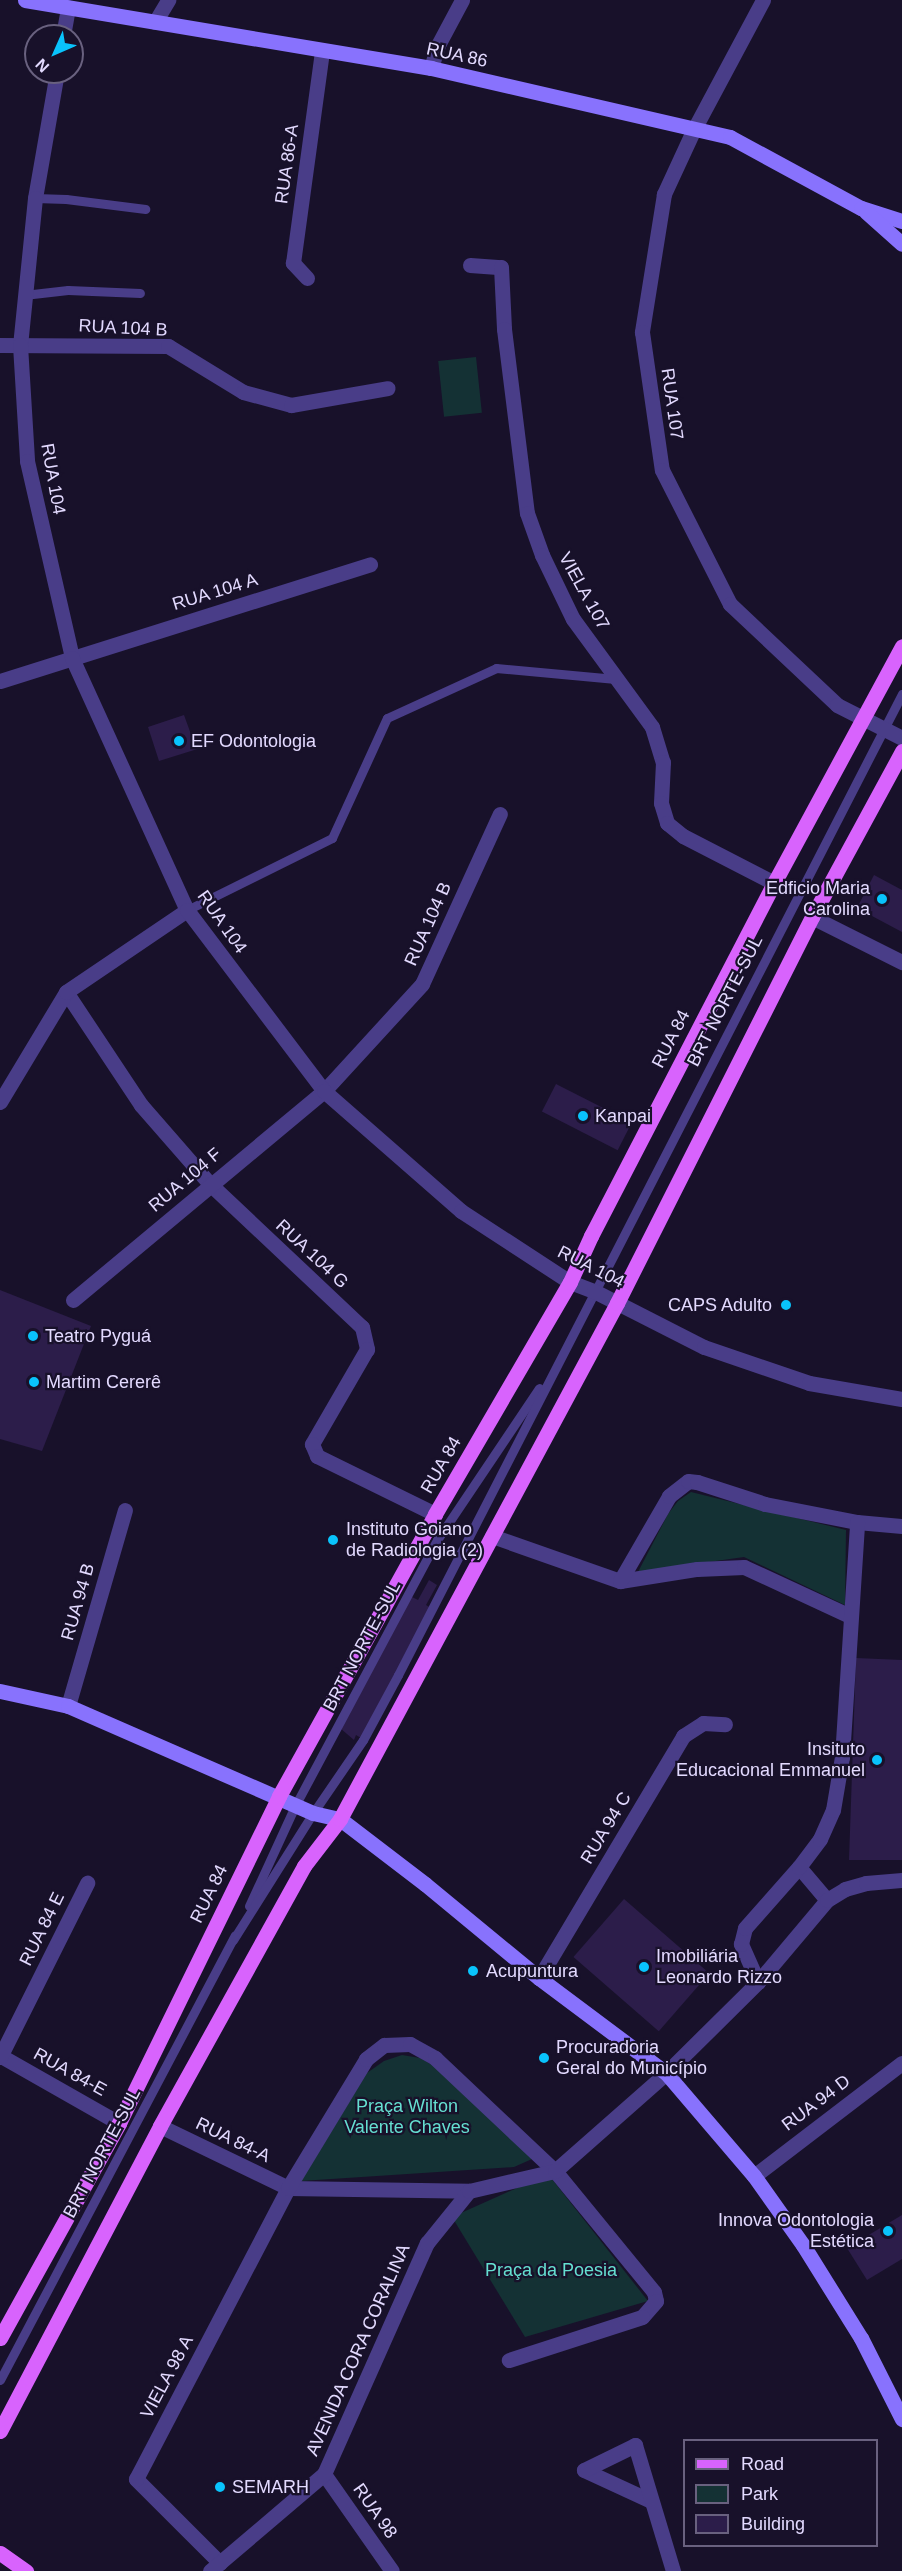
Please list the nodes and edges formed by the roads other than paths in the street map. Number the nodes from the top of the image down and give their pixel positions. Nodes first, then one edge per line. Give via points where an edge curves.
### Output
1 (25, 0) edge
2 (168, 0) edge
3 (462, 0) edge
4 (763, 0) edge
5 (68, 7) junction
6 (155, 22) junction
7 (65, 24) edge
8 (322, 51) junction
9 (431, 68) junction
10 (55, 84) edge
11 (694, 129) junction
12 (35, 198) junction
13 (861, 208) junction
14 (146, 209) dead end
15 (902, 221) edge
16 (902, 244) edge
17 (470, 265) dead end
18 (307, 278) dead end
19 (140, 293) dead end
20 (24, 295) junction
21 (0, 345) edge
22 (20, 345) junction
23 (388, 388) dead end
24 (370, 564) dead end
25 (902, 646) edge
26 (72, 657) junction
27 (615, 679) junction
28 (0, 681) edge
29 (902, 694) edge
30 (862, 718) junction
31 (883, 729) junction
32 (902, 738) edge
33 (902, 751) edge
34 (500, 814) dead end
35 (774, 883) junction
36 (187, 910) junction
37 (812, 917) junction
38 (902, 962) edge
39 (66, 992) junction
40 (324, 1091) junction
41 (0, 1102) edge
42 (210, 1184) junction
43 (570, 1282) junction
44 (594, 1291) junction
45 (73, 1300) dead end
46 (617, 1303) junction
47 (565, 1350) junction
48 (902, 1399) edge
49 (125, 1510) dead end
50 (435, 1514) junction
51 (857, 1522) junction
52 (902, 1526) edge
53 (492, 1536) junction
54 (620, 1581) junction
55 (850, 1616) junction
56 (0, 1691) edge
57 (68, 1706) junction
58 (725, 1724) dead end
59 (279, 1796) junction
60 (296, 1804) junction
61 (313, 1813) junction
62 (340, 1819) junction
63 (799, 1867) junction
64 (902, 1880) edge
65 (87, 1883) dead end
66 (827, 1900) junction
67 (233, 1940) junction
68 (539, 1978) junction
69 (759, 1982) junction
70 (0, 2056) edge
71 (902, 2062) edge
72 (666, 2073) junction
73 (119, 2122) junction
74 (160, 2126) junction
75 (555, 2171) junction
76 (754, 2176) junction
77 (288, 2188) junction
78 (469, 2191) junction
79 (0, 2338) edge
80 (510, 2361) dead end
81 (0, 2380) edge
82 (901, 2415) edge
83 (0, 2432) edge
84 (324, 2474) junction
85 (651, 2500) dead end
86 (0, 2553) edge
87 (215, 2567) edge
88 (26, 2571) edge
89 (392, 2571) edge
90 (673, 2571) edge

1 - 5 main road, RUA 86
2 - 6 street
3 - 9 street via 438,45
4 - 11 street, RUA 107
5 - 6 main road, RUA 86
5 - 7 street
6 - 8 main road, RUA 86
8 - 9 main road, RUA 86
8 - 18 street, RUA 86-A via 292,263
9 - 11 main road, RUA 86
10 - 12 street, RUA 104
11 - 13 main road, RUA 86 via 730,136
11 - 30 street, RUA 107 via 664,194 642,332 662,470 730,604 837,705
12 - 14 lane
12 - 20 street, RUA 104
13 - 15 main road, RUA 86
13 - 16 main road, RUA 86
17 - 27 street, VIELA 107 via 501,267 504,329 527,513 573,619
19 - 20 lane via 68,291
20 - 22 street, RUA 104
21 - 22 street, RUA 104 B
22 - 23 street, RUA 104 B via 168,346 243,392 291,405
22 - 26 street, RUA 104 via 27,461
24 - 26 street, RUA 104 A
25 - 30 main road, RUA 84
26 - 28 street, RUA 104 A
26 - 36 street, RUA 104
27 - 35 street, VIELA 107 via 652,727 663,762 661,803 667,823 683,836
27 - 36 lane via 496,668 387,718 332,838
29 - 31 lane, BRT NORTE-SUL
30 - 31 street, RUA 107
30 - 35 main road, RUA 84
31 - 32 street, RUA 107
31 - 44 lane, BRT NORTE-SUL
33 - 37 main road
34 - 40 street, RUA 104 B via 422,984
35 - 43 main road, RUA 84
36 - 39 street
36 - 40 street, RUA 104
37 - 38 street
37 - 46 main road
39 - 41 street
39 - 42 street, RUA 104 G via 141,1105
40 - 42 street, RUA 104 F
40 - 43 street, RUA 104 via 461,1211
42 - 45 street, RUA 104 F
42 - 50 street, RUA 104 G via 362,1327 367,1349 312,1444 317,1456
43 - 44 street, RUA 104
43 - 50 main road, RUA 84
44 - 46 street, RUA 104
44 - 47 lane, BRT NORTE-SUL
46 - 48 street, RUA 104 via 704,1347 809,1383
46 - 53 main road
47 - 60 lane, BRT NORTE-SUL via 437,1540
47 - 61 lane, BRT NORTE-SUL via 363,1740
49 - 57 street, RUA 94 B
50 - 59 main road, RUA 84
51 - 52 street
51 - 54 street via 765,1504 688,1482 669,1496
51 - 55 street
53 - 54 street
53 - 62 main road
54 - 55 street via 697,1569 744,1567
55 - 63 street via 842,1757 833,1810 820,1839
56 - 57 main road
57 - 59 main road
58 - 68 street, RUA 94 C via 703,1723 683,1736
59 - 60 main road
59 - 73 main road, RUA 84
60 - 61 main road
60 - 67 lane, BRT NORTE-SUL
61 - 62 main road
61 - 67 lane, BRT NORTE-SUL
62 - 68 main road
62 - 74 main road via 304,1866
63 - 66 street
63 - 69 street via 745,1928 741,1944
64 - 66 street via 866,1882
65 - 70 street, RUA 84 E
66 - 69 street
67 - 81 lane, BRT NORTE-SUL
68 - 72 main road
69 - 72 street
70 - 73 street, RUA 84-E
71 - 76 street, RUA 94 D
72 - 75 street
72 - 76 main road
73 - 79 main road, RUA 84
74 - 77 street, RUA 84-A
74 - 83 main road
75 - 77 street via 435,2058 410,2044 384,2045 366,2059
75 - 78 street
75 - 80 street via 654,2292 656,2301 642,2317
76 - 82 main road via 861,2338
77 - 78 street
77 - 87 street, VIELA 98 A via 136,2479
78 - 84 street, AVENIDA CORA CORALINA via 427,2244
84 - 87 street, AVENIDA CORA CORALINA
84 - 89 street, RUA 98
85 - 90 street
86 - 88 main road

